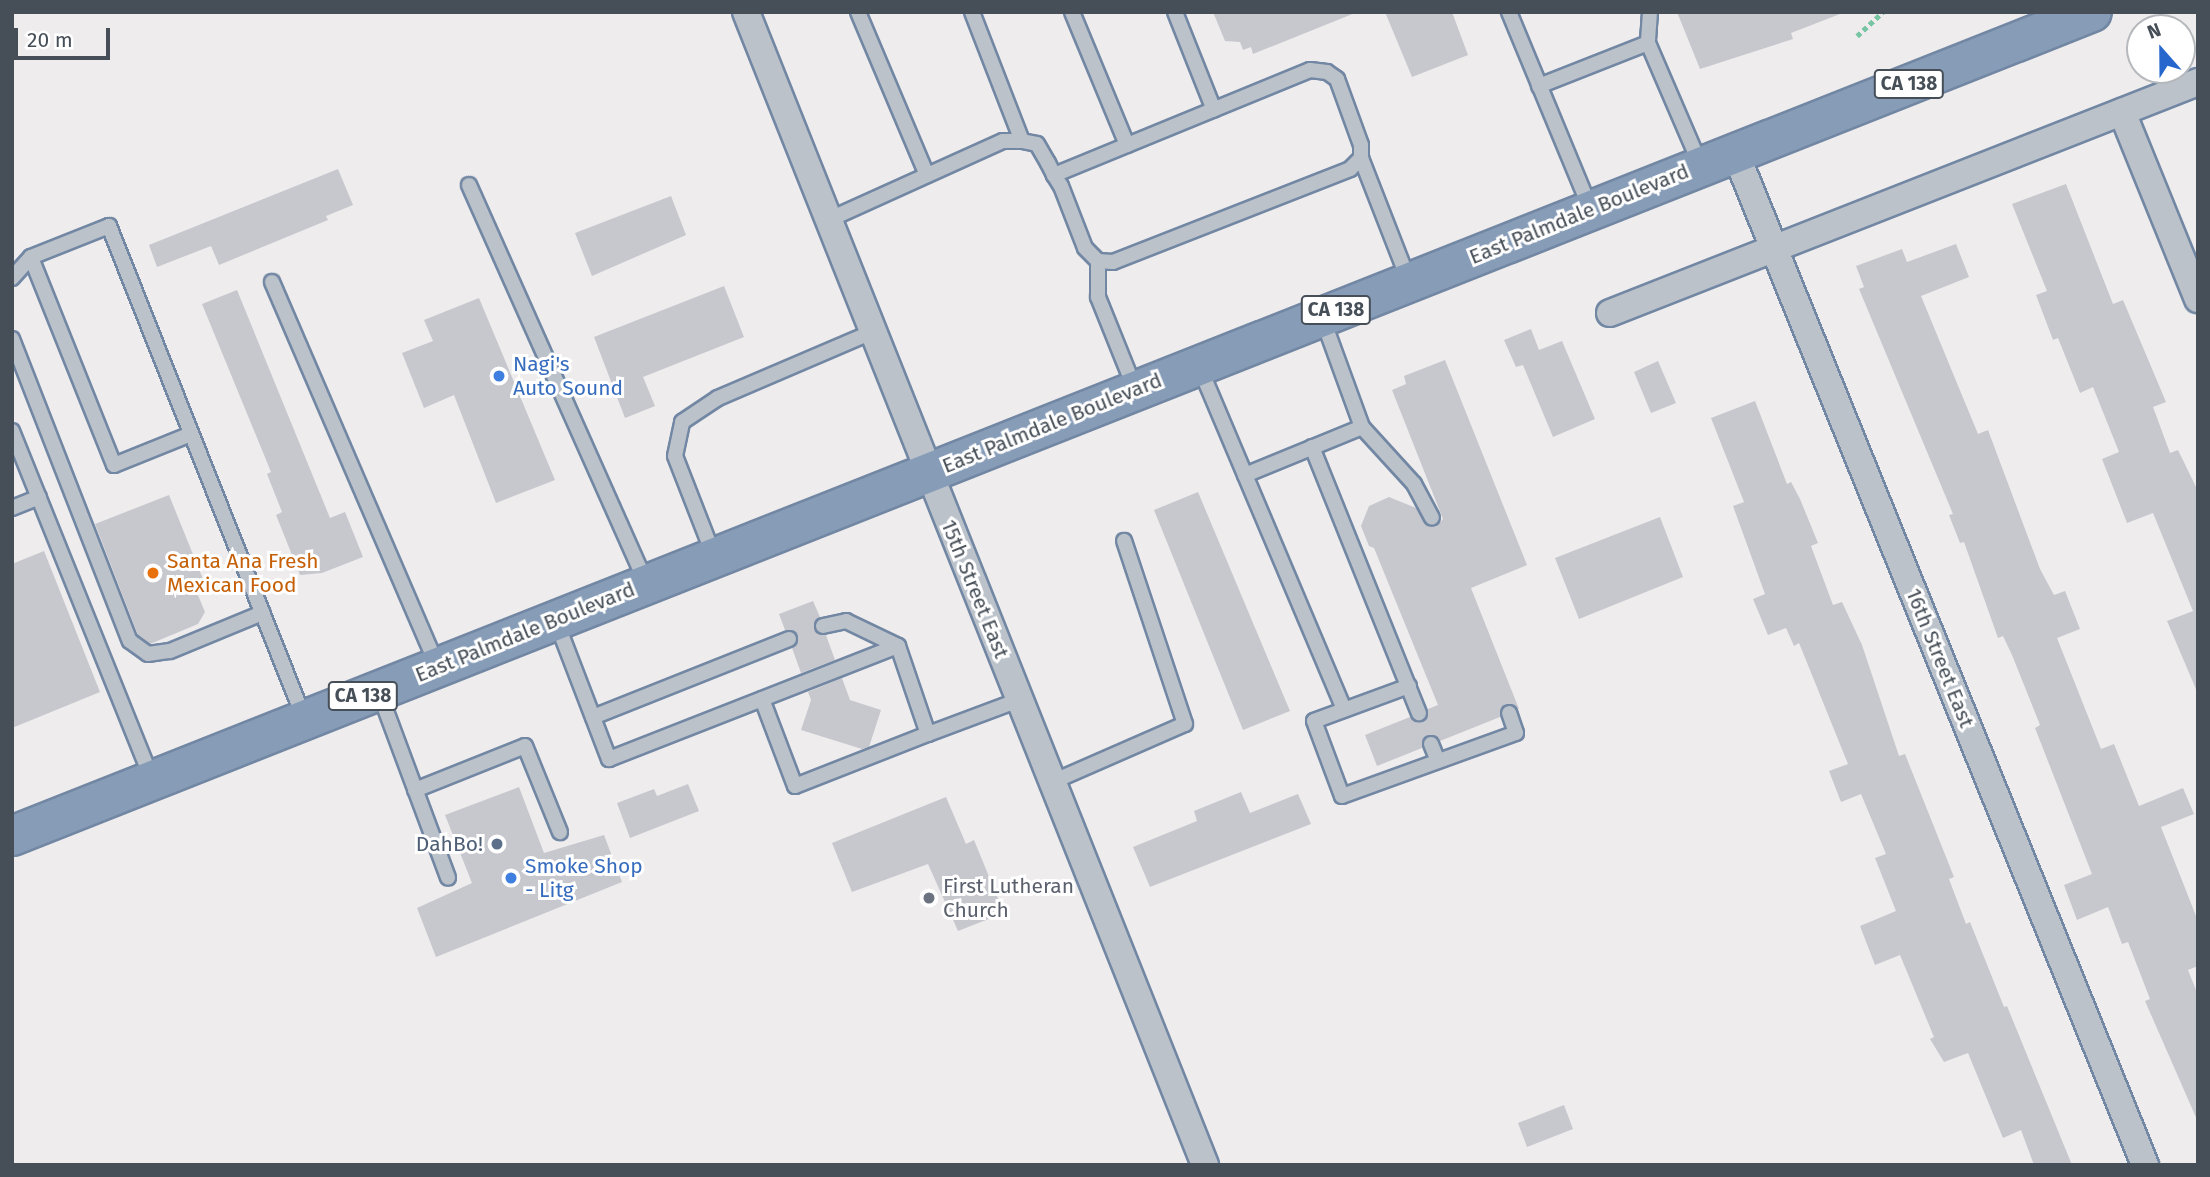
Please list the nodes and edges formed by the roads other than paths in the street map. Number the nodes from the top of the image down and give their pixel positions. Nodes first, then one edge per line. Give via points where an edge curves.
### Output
1 (746, 12) edge
2 (858, 12) edge
3 (972, 12) edge
4 (1072, 12) edge
5 (1175, 12) edge
6 (1508, 12) edge
7 (1650, 12) edge
8 (2092, 12) edge
9 (1648, 43) junction
10 (2198, 82) edge
11 (1539, 86) junction
12 (1214, 110) junction
13 (2122, 112) junction
14 (1022, 141) junction
15 (1127, 145) junction
16 (1361, 158) junction
17 (1718, 159) junction
18 (927, 175) junction
19 (1054, 175) junction
20 (469, 185) dead end
21 (1590, 209) junction
22 (828, 219) junction
23 (1774, 248) junction
24 (31, 257) junction
25 (1098, 261) junction
26 (12, 278) edge
27 (1409, 281) junction
28 (272, 282) dead end
29 (2198, 299) edge
30 (1611, 313) dead end
31 (1322, 315) junction
32 (872, 332) junction
33 (12, 339) edge
34 (1199, 365) junction
35 (1136, 390) junction
36 (1362, 427) junction
37 (12, 430) edge
38 (191, 434) junction
39 (1312, 447) junction
40 (928, 472) junction
41 (1245, 475) junction
42 (39, 497) junction
43 (12, 508) edge
44 (1432, 518) dead end
45 (1125, 541) dead end
46 (715, 557) junction
47 (646, 584) junction
48 (262, 613) junction
49 (555, 620) junction
50 (823, 626) dead end
51 (789, 639) dead end
52 (898, 646) junction
53 (438, 667) junction
54 (1409, 686) junction
55 (378, 690) junction
56 (762, 699) junction
57 (1019, 700) junction
58 (1344, 710) junction
59 (1419, 713) dead end
60 (1509, 713) dead end
61 (593, 717) junction
62 (304, 720) junction
63 (929, 734) junction
64 (1431, 744) dead end
65 (1438, 761) junction
66 (152, 780) junction
67 (1052, 782) junction
68 (415, 790) junction
69 (560, 832) dead end
70 (12, 835) edge
71 (448, 878) dead end
72 (1205, 1165) edge
73 (2145, 1165) edge

1 - 22 street, 15th Street East
2 - 18 lane
3 - 14 lane
4 - 15 lane
5 - 12 lane
6 - 11 lane
7 - 9 lane
8 - 17 highway, East Palmdale Boulevard / CA 138
9 - 11 lane
9 - 17 lane
10 - 13 street
11 - 21 lane
12 - 15 lane
12 - 16 lane via 1310,70 1327,72 1336,79
13 - 23 street
13 - 29 street
14 - 18 lane via 1003,141
14 - 19 lane via 1037,144
15 - 19 lane
16 - 25 lane via 1350,169 1113,261
16 - 27 lane
17 - 21 highway, East Palmdale Boulevard / CA 138
17 - 23 street, 16th Street East
18 - 22 lane
19 - 25 lane via 1085,248
20 - 47 lane
21 - 27 highway, East Palmdale Boulevard / CA 138
22 - 32 street, 15th Street East
23 - 30 street
23 - 73 street, 16th Street East
24 - 26 lane
24 - 38 lane via 109,226
24 - 38 lane via 114,466
25 - 35 lane via 1098,297
27 - 31 highway, East Palmdale Boulevard / CA 138
28 - 53 lane
31 - 34 highway, East Palmdale Boulevard / CA 138
31 - 36 lane
32 - 40 street, 15th Street East
32 - 46 lane via 718,398 682,422 675,456
33 - 48 lane via 130,642 148,654 170,651
34 - 35 highway, East Palmdale Boulevard / CA 138
34 - 41 lane
35 - 40 highway, East Palmdale Boulevard / CA 138
36 - 39 lane
36 - 44 lane via 1414,484
37 - 42 lane
38 - 48 lane
39 - 41 lane
39 - 54 lane
40 - 46 highway, East Palmdale Boulevard / CA 138
40 - 57 street, 15th Street East
41 - 58 lane
42 - 43 lane
42 - 66 lane
45 - 67 lane via 1185,724
46 - 47 highway, East Palmdale Boulevard / CA 138
47 - 49 highway, East Palmdale Boulevard / CA 138
48 - 62 lane
49 - 53 highway, East Palmdale Boulevard / CA 138
49 - 61 lane
50 - 52 lane via 846,621
51 - 61 lane
52 - 56 lane
52 - 63 lane
53 - 55 highway, East Palmdale Boulevard / CA 138
54 - 58 lane
54 - 59 lane
55 - 62 highway, East Palmdale Boulevard / CA 138
55 - 68 lane
56 - 61 lane via 609,759
56 - 63 lane via 795,786
57 - 63 lane
57 - 67 street, 15th Street East
58 - 65 lane via 1314,721 1342,796
60 - 65 lane via 1516,733
62 - 66 highway, East Palmdale Boulevard / CA 138
64 - 65 lane
66 - 70 highway, East Palmdale Boulevard / CA 138
67 - 72 street, 15th Street East
68 - 69 lane via 525,746
68 - 71 lane

